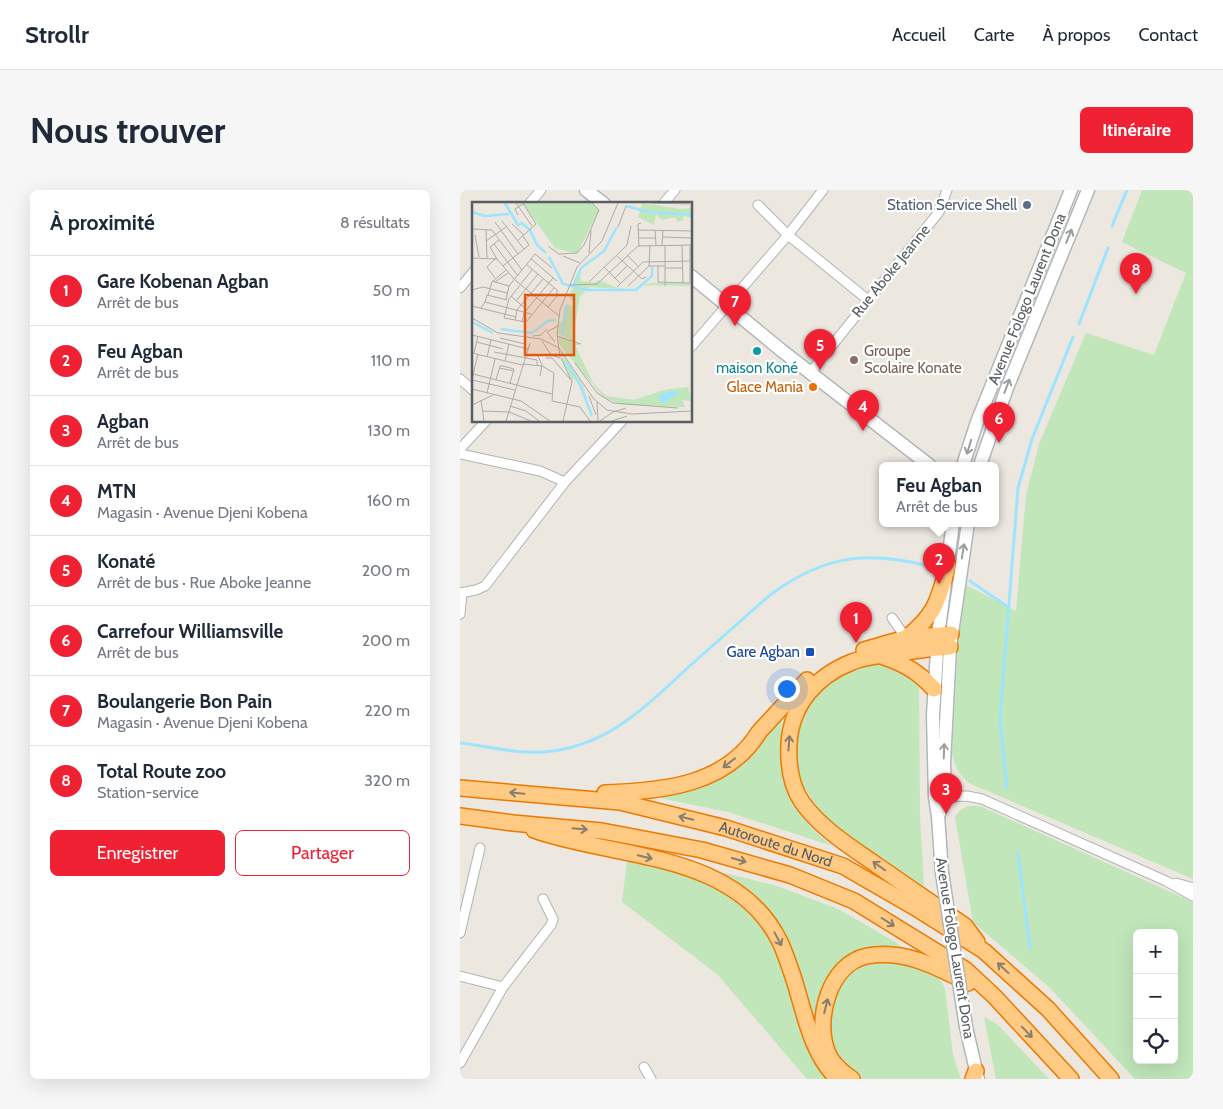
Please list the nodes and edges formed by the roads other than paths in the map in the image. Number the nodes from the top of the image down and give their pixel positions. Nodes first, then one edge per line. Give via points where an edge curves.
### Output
1 (541, 190) edge
2 (586, 190) edge
3 (675, 190) edge
4 (823, 190) edge
5 (947, 190) edge
6 (1071, 190) edge
7 (1088, 190) edge
8 (531, 202) edge
9 (601, 202) edge
10 (665, 202) edge
11 (758, 205) dead end
12 (788, 235) junction
13 (472, 273) edge
14 (692, 277) edge
15 (460, 288) edge
16 (868, 300) junction
17 (728, 306) junction
18 (692, 347) edge
19 (810, 373) junction
20 (460, 378) edge
21 (472, 389) edge
22 (485, 422) edge
23 (621, 422) edge
24 (460, 449) edge
25 (460, 454) edge
26 (925, 462) edge
27 (964, 462) edge
28 (981, 462) edge
29 (564, 482) junction
30 (953, 527) edge
31 (967, 527) edge
32 (948, 565) junction
33 (461, 593) edge
34 (460, 614) edge
35 (892, 618) dead end
36 (906, 638) junction
37 (944, 641) junction
38 (880, 656) junction
39 (934, 688) junction
40 (460, 788) edge
41 (565, 797) junction
42 (940, 797) junction
43 (460, 816) edge
44 (514, 823) junction
45 (480, 848) dead end
46 (1166, 881) junction
47 (1193, 888) edge
48 (1193, 896) edge
49 (543, 899) dead end
50 (462, 917) edge
51 (460, 933) edge
52 (984, 951) junction
53 (460, 976) edge
54 (503, 987) junction
55 (994, 996) junction
56 (460, 1063) edge
57 (644, 1067) dead end
58 (976, 1076) edge
59 (651, 1079) edge
60 (838, 1079) edge
61 (852, 1079) edge
62 (1071, 1079) edge
63 (1111, 1079) edge

1 - 8 street
2 - 9 main road
3 - 10 street
4 - 12 street
5 - 16 street, Rue Aboke Jeanne via 939,212
6 -> 27 main road, Avenue Fologo Laurent Dona via 977,422
28 -> 7 main road, Avenue Fologo Laurent Dona via 1007,388
11 - 12 street
12 - 16 street
12 - 17 street
13 - 15 street
14 - 17 main road
16 - 19 street, Rue Aboke Jeanne
17 - 18 street
17 - 19 main road
19 - 26 main road
20 - 21 street
22 - 24 street
23 - 29 street
25 - 29 street via 540,471
29 - 33 street via 485,586
30 - 32 main road, Avenue Fologo Laurent Dona
37 -> 31 main road, Avenue Fologo Laurent Dona
32 - 36 highway via 933,611
32 - 37 main road, Avenue Fologo Laurent Dona
33 - 34 street
35 - 36 street
36 - 37 highway
36 -> 41 highway via 838,658 817,670 738,757 702,779 657,790
37 - 38 highway
37 - 39 main road, Avenue Fologo Laurent Dona
42 -> 37 main road, Avenue Fologo Laurent Dona via 945,725
38 - 39 highway via 919,673
52 -> 38 highway via 965,926 824,826 802,802 793,784 790,734 803,699 830,672 853,662
39 - 42 main road, Avenue Fologo Laurent Dona via 933,734
41 -> 40 highway, Autoroute du Nord
52 -> 41 highway, Autoroute du Nord via 914,906 842,866 726,828 620,802
42 - 46 street via 982,799
42 - 58 main road, Avenue Fologo Laurent Dona, bridge via 942,873
43 - 44 highway, Autoroute du Nord
44 -> 55 highway, Autoroute du Nord via 602,831 663,842 790,875 854,901 966,970
44 -> 60 highway via 554,838 666,862 704,874 732,888 758,910 780,940 816,1047
45 - 50 street
46 - 47 street
46 - 48 street
49 - 54 street via 553,919 551,925
50 - 51 street
63 -> 52 highway, Autoroute du Nord via 1048,1009
53 - 54 street
54 - 56 street
61 -> 55 highway via 839,1070 827,1053 822,1031 823,1014 833,983 852,962 866,956 909,957
55 -> 62 highway, Autoroute du Nord
57 - 59 street

